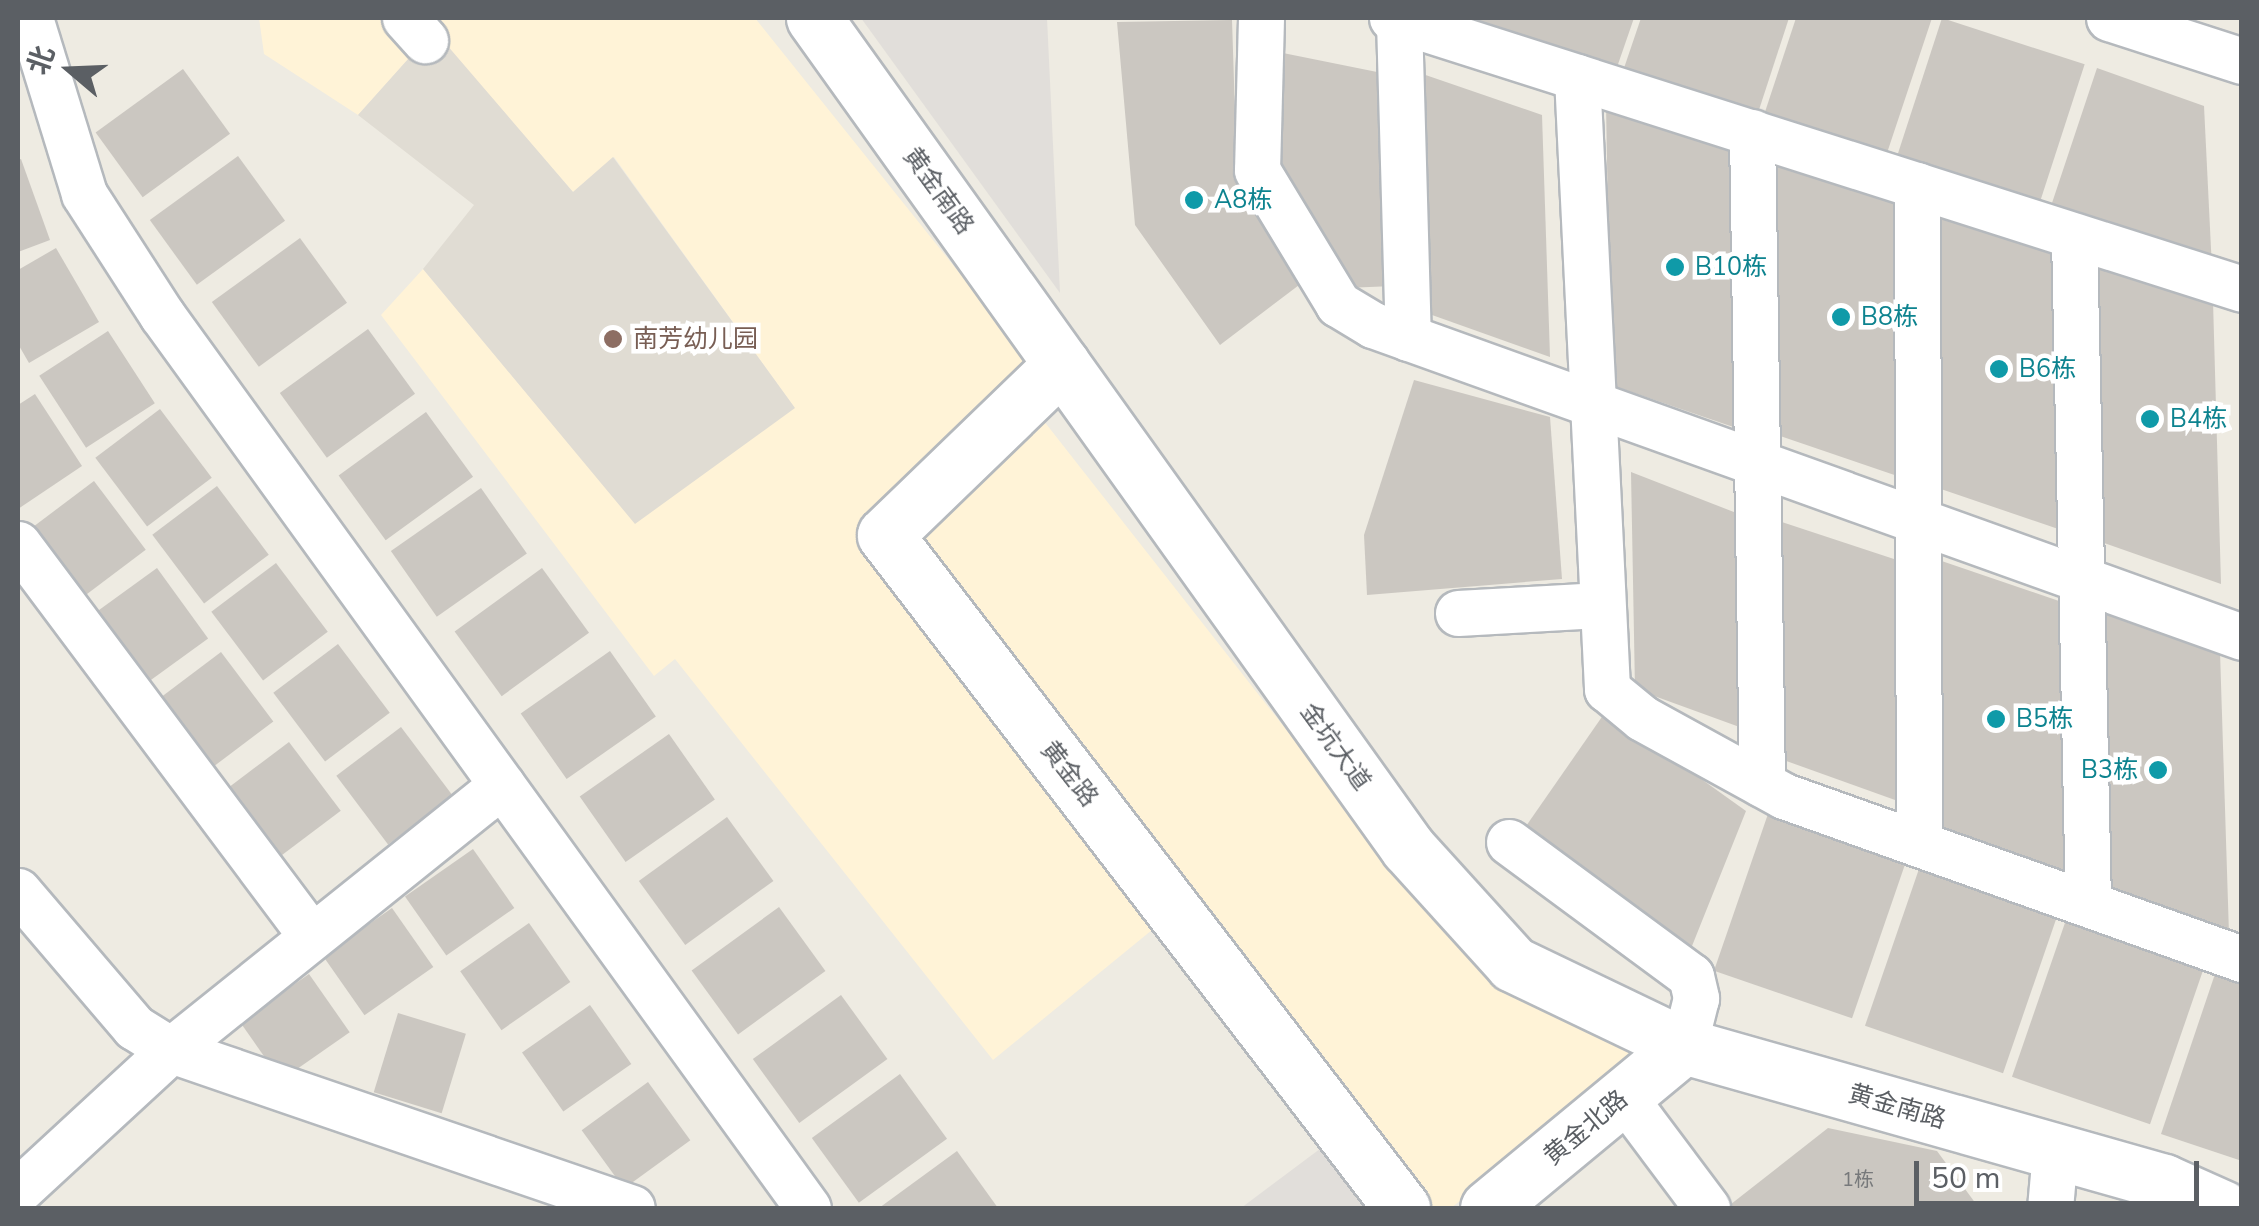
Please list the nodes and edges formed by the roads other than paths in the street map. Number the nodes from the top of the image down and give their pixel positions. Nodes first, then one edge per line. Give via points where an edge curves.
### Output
1 (30, 18) edge
2 (814, 18) edge
3 (1261, 18) edge
4 (2109, 18) edge
5 (1395, 19) edge
6 (2242, 60) edge
7 (1577, 77) junction
8 (1752, 132) junction
9 (1917, 185) junction
10 (2074, 236) junction
11 (2242, 289) edge
12 (1408, 338) junction
13 (1062, 364) junction
14 (1592, 404) junction
15 (1758, 463) junction
16 (1918, 521) junction
17 (18, 544) edge
18 (2081, 580) junction
19 (1602, 605) junction
20 (1458, 613) dead end
21 (2242, 637) edge
22 (1762, 784) junction
23 (502, 785) junction
24 (1509, 842) dead end
25 (1919, 844) junction
26 (18, 890) edge
27 (2088, 904) junction
28 (311, 936) junction
29 (2242, 959) edge
30 (1684, 1046) junction
31 (171, 1050) junction
32 (1624, 1096) junction
33 (2055, 1152) junction
34 (18, 1191) edge
35 (632, 1208) edge
36 (808, 1208) edge
37 (1402, 1208) edge
38 (1488, 1208) edge
39 (1707, 1208) edge
40 (2050, 1208) edge
41 (2222, 1208) edge

1 - 23 street via 84,194
2 - 13 street, 黄金南路
3 - 12 street via 1256,170 1338,304
4 - 6 street
5 - 7 street
5 - 12 street
7 - 8 street
7 - 14 street
8 - 9 street
8 - 15 street
9 - 10 street
9 - 16 street
10 - 11 street
10 - 18 street
12 - 14 street
13 - 30 street, 金坑大道 via 1408,848 1514,964
13 - 37 street, 黄金路 via 885,535
14 - 15 street
14 - 19 street
15 - 16 street
15 - 22 street
16 - 18 street
16 - 25 street
17 - 28 street
18 - 21 street
18 - 27 street
19 - 20 street
19 - 22 street via 1607,689
22 - 25 street
23 - 28 street
23 - 36 street
24 - 30 street via 1690,976 1696,998
25 - 27 street
26 - 31 street via 134,1027
27 - 29 street
28 - 31 street
30 - 32 street, 黄金北路
30 - 33 street, 黄金南路
31 - 34 street
31 - 35 street
32 - 38 street, 黄金北路
32 - 39 street
33 - 40 street
33 - 41 street, 黄金南路

